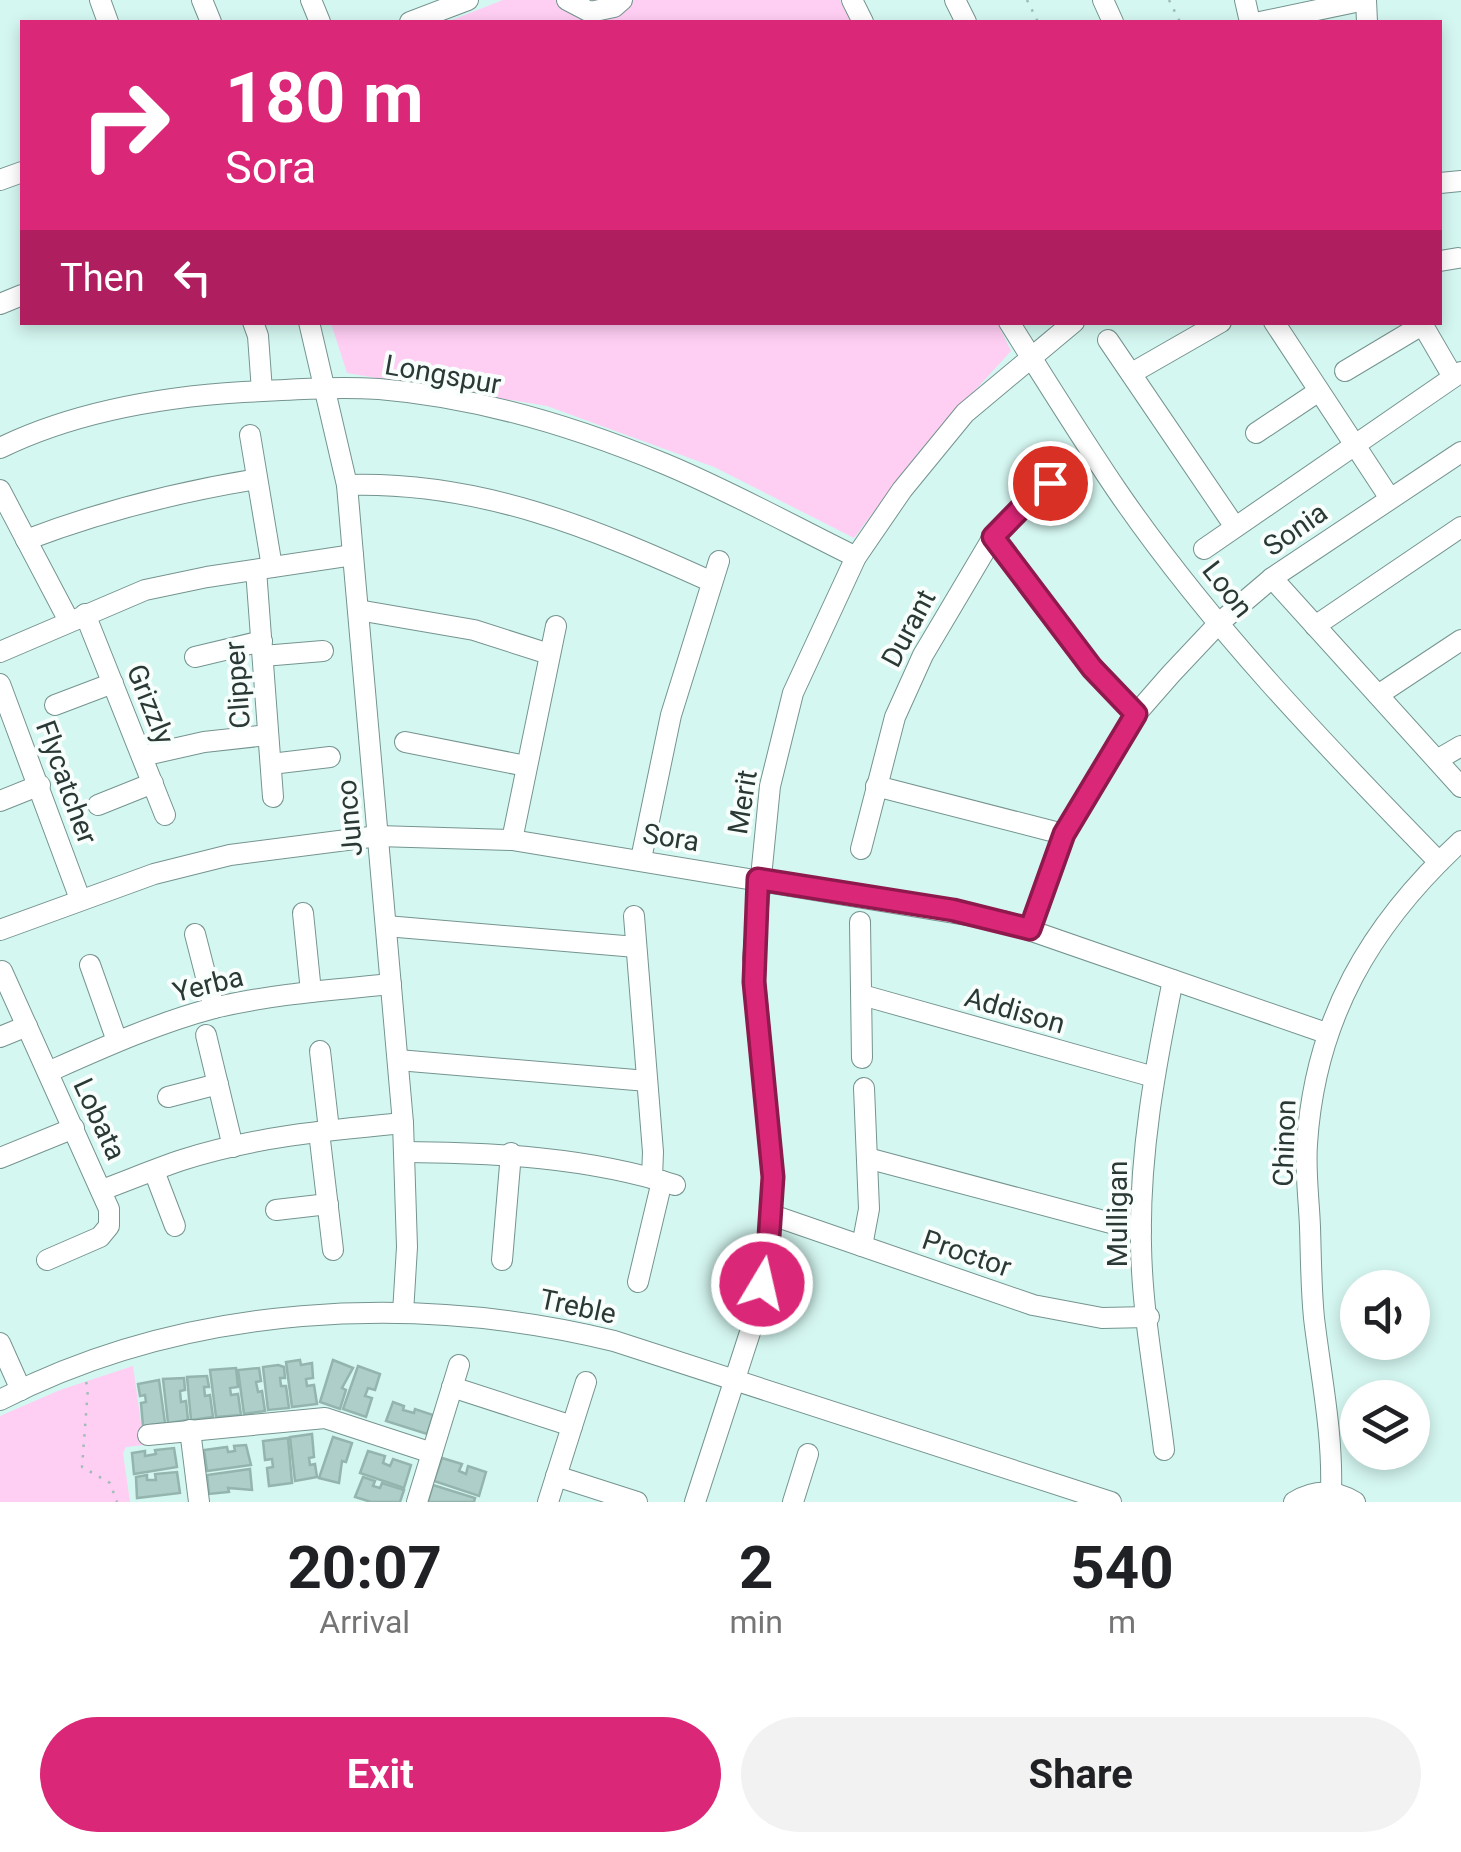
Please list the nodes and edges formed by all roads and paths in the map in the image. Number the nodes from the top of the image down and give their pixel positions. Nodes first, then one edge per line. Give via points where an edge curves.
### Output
1 (468, 0) edge
2 (566, 0) edge
3 (622, 0) edge
4 (1366, 0) edge
5 (438, 6) edge
6 (414, 20) edge
7 (1270, 20) edge
8 (254, 325) edge
9 (309, 325) edge
10 (1011, 325) edge
11 (1070, 325) edge
12 (1216, 325) edge
13 (1276, 325) edge
14 (1420, 325) edge
15 (1423, 325) edge
16 (1108, 340) dead end
17 (1030, 356) junction
18 (1345, 371) dead end
19 (1132, 373) junction
20 (1457, 375) edge
21 (326, 388) junction
22 (262, 391) junction
23 (1319, 391) junction
24 (1256, 433) dead end
25 (250, 435) dead end
26 (1355, 445) junction
27 (0, 448) edge
28 (1461, 452) edge
29 (1068, 470) dead end
30 (257, 479) junction
31 (346, 485) junction
32 (0, 490) edge
33 (1389, 498) junction
34 (1235, 527) junction
35 (1461, 527) edge
36 (993, 537) junction
37 (26, 540) junction
38 (1204, 549) dead end
39 (354, 555) junction
40 (856, 557) junction
41 (264, 568) junction
42 (1272, 578) junction
43 (358, 610) junction
44 (77, 617) junction
45 (1219, 623) junction
46 (556, 626) dead end
47 (1315, 626) junction
48 (1461, 640) edge
49 (262, 649) junction
50 (323, 651) dead end
51 (0, 652) edge
52 (548, 654) junction
53 (196, 656) dead end
54 (113, 683) junction
55 (0, 684) edge
56 (1378, 696) junction
57 (56, 704) dead end
58 (1136, 714) junction
59 (268, 735) junction
60 (405, 742) dead end
61 (1461, 746) edge
62 (142, 756) junction
63 (330, 757) dead end
64 (1437, 760) junction
65 (270, 764) junction
66 (526, 766) junction
67 (153, 783) junction
68 (40, 785) junction
69 (876, 786) junction
70 (1461, 787) edge
71 (273, 797) dead end
72 (0, 801) edge
73 (98, 805) dead end
74 (165, 815) dead end
75 (1064, 834) junction
76 (378, 836) junction
77 (512, 840) junction
78 (1461, 841) edge
79 (861, 849) dead end
80 (641, 860) junction
81 (1439, 862) junction
82 (758, 879) junction
83 (80, 899) junction
84 (302, 913) dead end
85 (634, 916) dead end
86 (860, 922) dead end
87 (386, 926) junction
88 (1030, 929) junction
89 (0, 930) edge
90 (195, 934) dead end
91 (636, 948) junction
92 (90, 965) dead end
93 (2, 971) edge
94 (1173, 980) junction
95 (391, 984) junction
96 (311, 992) junction
97 (862, 995) junction
98 (214, 1008) junction
99 (27, 1026) junction
100 (1326, 1033) junction
101 (206, 1035) dead end
102 (0, 1038) edge
103 (117, 1041) junction
104 (320, 1051) dead end
105 (862, 1058) dead end
106 (398, 1060) junction
107 (48, 1072) junction
108 (1154, 1077) junction
109 (647, 1081) junction
110 (218, 1084) junction
111 (864, 1088) dead end
112 (168, 1097) dead end
113 (403, 1123) junction
114 (74, 1128) junction
115 (324, 1131) junction
116 (232, 1147) junction
117 (405, 1152) junction
118 (511, 1153) junction
119 (0, 1158) edge
120 (867, 1158) junction
121 (154, 1171) junction
122 (663, 1181) junction
123 (102, 1190) junction
124 (328, 1204) junction
125 (276, 1210) dead end
126 (772, 1215) junction
127 (175, 1226) dead end
128 (1141, 1231) junction
129 (862, 1246) junction
130 (333, 1250) dead end
131 (46, 1260) dead end
132 (502, 1260) dead end
133 (638, 1282) dead end
134 (402, 1312) junction
135 (1148, 1317) junction
136 (0, 1343) edge
137 (459, 1365) dead end
138 (80, 1366) junction
139 (736, 1381) junction
140 (586, 1382) dead end
141 (452, 1387) junction
142 (21, 1390) junction
143 (0, 1400) edge
144 (572, 1426) junction
145 (190, 1430) junction
146 (148, 1435) dead end
147 (1164, 1450) dead end
148 (432, 1453) junction
149 (808, 1454) dead end
150 (556, 1476) junction
151 (1332, 1492) junction
152 (117, 1502) edge
153 (199, 1502) edge
154 (417, 1502) edge
155 (548, 1502) edge
156 (637, 1502) edge
157 (695, 1502) edge
158 (794, 1502) edge
159 (1111, 1502) edge
160 (1294, 1502) edge
161 (1355, 1502) edge

1 - 5 street
2 - 3 street via 590,12
4 - 7 street
5 - 6 street
8 - 22 street
9 - 21 street, Junco
10 - 17 street, Loon
11 - 17 street, Merit
12 - 19 street
13 - 23 street
14 - 18 street
15 - 20 street
16 - 19 street
17 - 40 street, Merit via 965,413
17 - 45 street, Loon via 1117,491
19 - 34 street
20 - 26 street
21 - 22 street, Longspur
21 - 31 street, Junco
21 - 40 street, Longspur via 465,402 565,428 666,464
22 - 27 street, Longspur via 107,411
23 - 24 street
23 - 26 street
25 - 30 street, Clipper
26 - 33 street
26 - 34 street
28 - 33 street, Sonia
29 - 36 street, Durant
30 - 37 street via 178,492
30 - 41 street, Clipper
31 - 39 street, Junco
31 - 80 street via 471,494 552,514 716,571 671,715
32 - 37 street, Grizzly
33 - 42 street, Sonia
34 - 38 street
35 - 47 street
36 - 58 street via 1092,668
36 - 69 street, Durant via 923,655 895,717
37 - 44 street, Grizzly
39 - 41 street
39 - 43 street, Junco
40 - 82 street, Merit via 793,693 770,786
41 - 44 street via 145,590
41 - 49 street, Clipper
42 - 45 street, Sonia
42 - 47 street
43 - 52 street via 474,630
43 - 76 street, Junco
44 - 51 street
44 - 54 street, Grizzly
45 - 58 street, Sonia
45 - 81 street, Loon via 1284,702
46 - 52 street
47 - 56 street
48 - 56 street
49 - 50 street
49 - 53 street
49 - 59 street, Clipper
52 - 66 street
54 - 57 street
54 - 62 street, Grizzly
55 - 68 street, Flycatcher
56 - 64 street
58 - 75 street, Sonia
59 - 62 street
59 - 65 street, Clipper
60 - 66 street
61 - 64 street
62 - 67 street, Grizzly
63 - 65 street
64 - 70 street
65 - 71 street, Clipper
66 - 77 street
67 - 73 street
67 - 74 street, Grizzly
68 - 72 street
68 - 83 street, Flycatcher
69 - 75 street
69 - 79 street, Durant
75 - 88 street, Sonia
76 - 77 street, Sora
76 - 83 street, Sora via 230,855
76 - 87 street, Junco
77 - 80 street, Sora
78 - 81 street, Chinon
80 - 82 street, Sora
81 - 100 street, Chinon via 1368,946
82 - 88 street, Sora
82 - 126 street, Merit via 753,958
83 - 89 street, Sora
84 - 96 street
85 - 91 street
86 - 97 street
87 - 91 street
87 - 95 street, Junco
88 - 94 street, Sora
90 - 98 street
91 - 109 street
92 - 103 street
93 - 99 street, Lobata
94 - 100 street, Sora
94 - 108 street, Mulligan
95 - 96 street, Yerba
95 - 106 street, Junco
96 - 98 street, Yerba
97 - 105 street
97 - 108 street, Addison
98 - 103 street, Yerba
99 - 102 street
99 - 107 street, Lobata
100 - 151 street, Chinon via 1306,1148
101 - 110 street
103 - 107 street, Yerba
104 - 115 street
106 - 109 street
106 - 113 street, Junco
107 - 114 street, Lobata
108 - 128 street, Mulligan
109 - 122 street
110 - 112 street
110 - 116 street
111 - 120 street
113 - 115 street
113 - 117 street, Junco
114 - 119 street
114 - 123 street, Lobata
115 - 116 street
115 - 124 street
116 - 121 street
117 - 118 street
117 - 134 street, Junco
118 - 122 street
118 - 132 street
120 - 128 street
120 - 129 street
121 - 123 street
121 - 127 street
122 - 133 street
123 - 131 street, Lobata via 110,1209 100,1238
124 - 125 street
124 - 130 street
126 - 129 street, Proctor
126 - 139 street, Merit via 755,1317
128 - 135 street, Mulligan
129 - 135 street, Proctor via 1070,1314
134 - 138 street, Treble via 317,1315 192,1333
134 - 139 street, Treble via 551,1326
135 - 147 street, Mulligan
136 - 142 street
137 - 141 street
138 - 142 street, Treble
138 - 152 path via 88,1388 82,1467 110,1483
139 - 157 street, Merit
139 - 159 street, Treble
140 - 144 street
141 - 144 street
141 - 148 street
142 - 143 street, Treble
144 - 150 street
145 - 146 street
145 - 148 street via 325,1418
145 - 153 street
148 - 154 street
149 - 158 street
150 - 155 street
150 - 156 street
151 - 160 street
151 - 161 street

